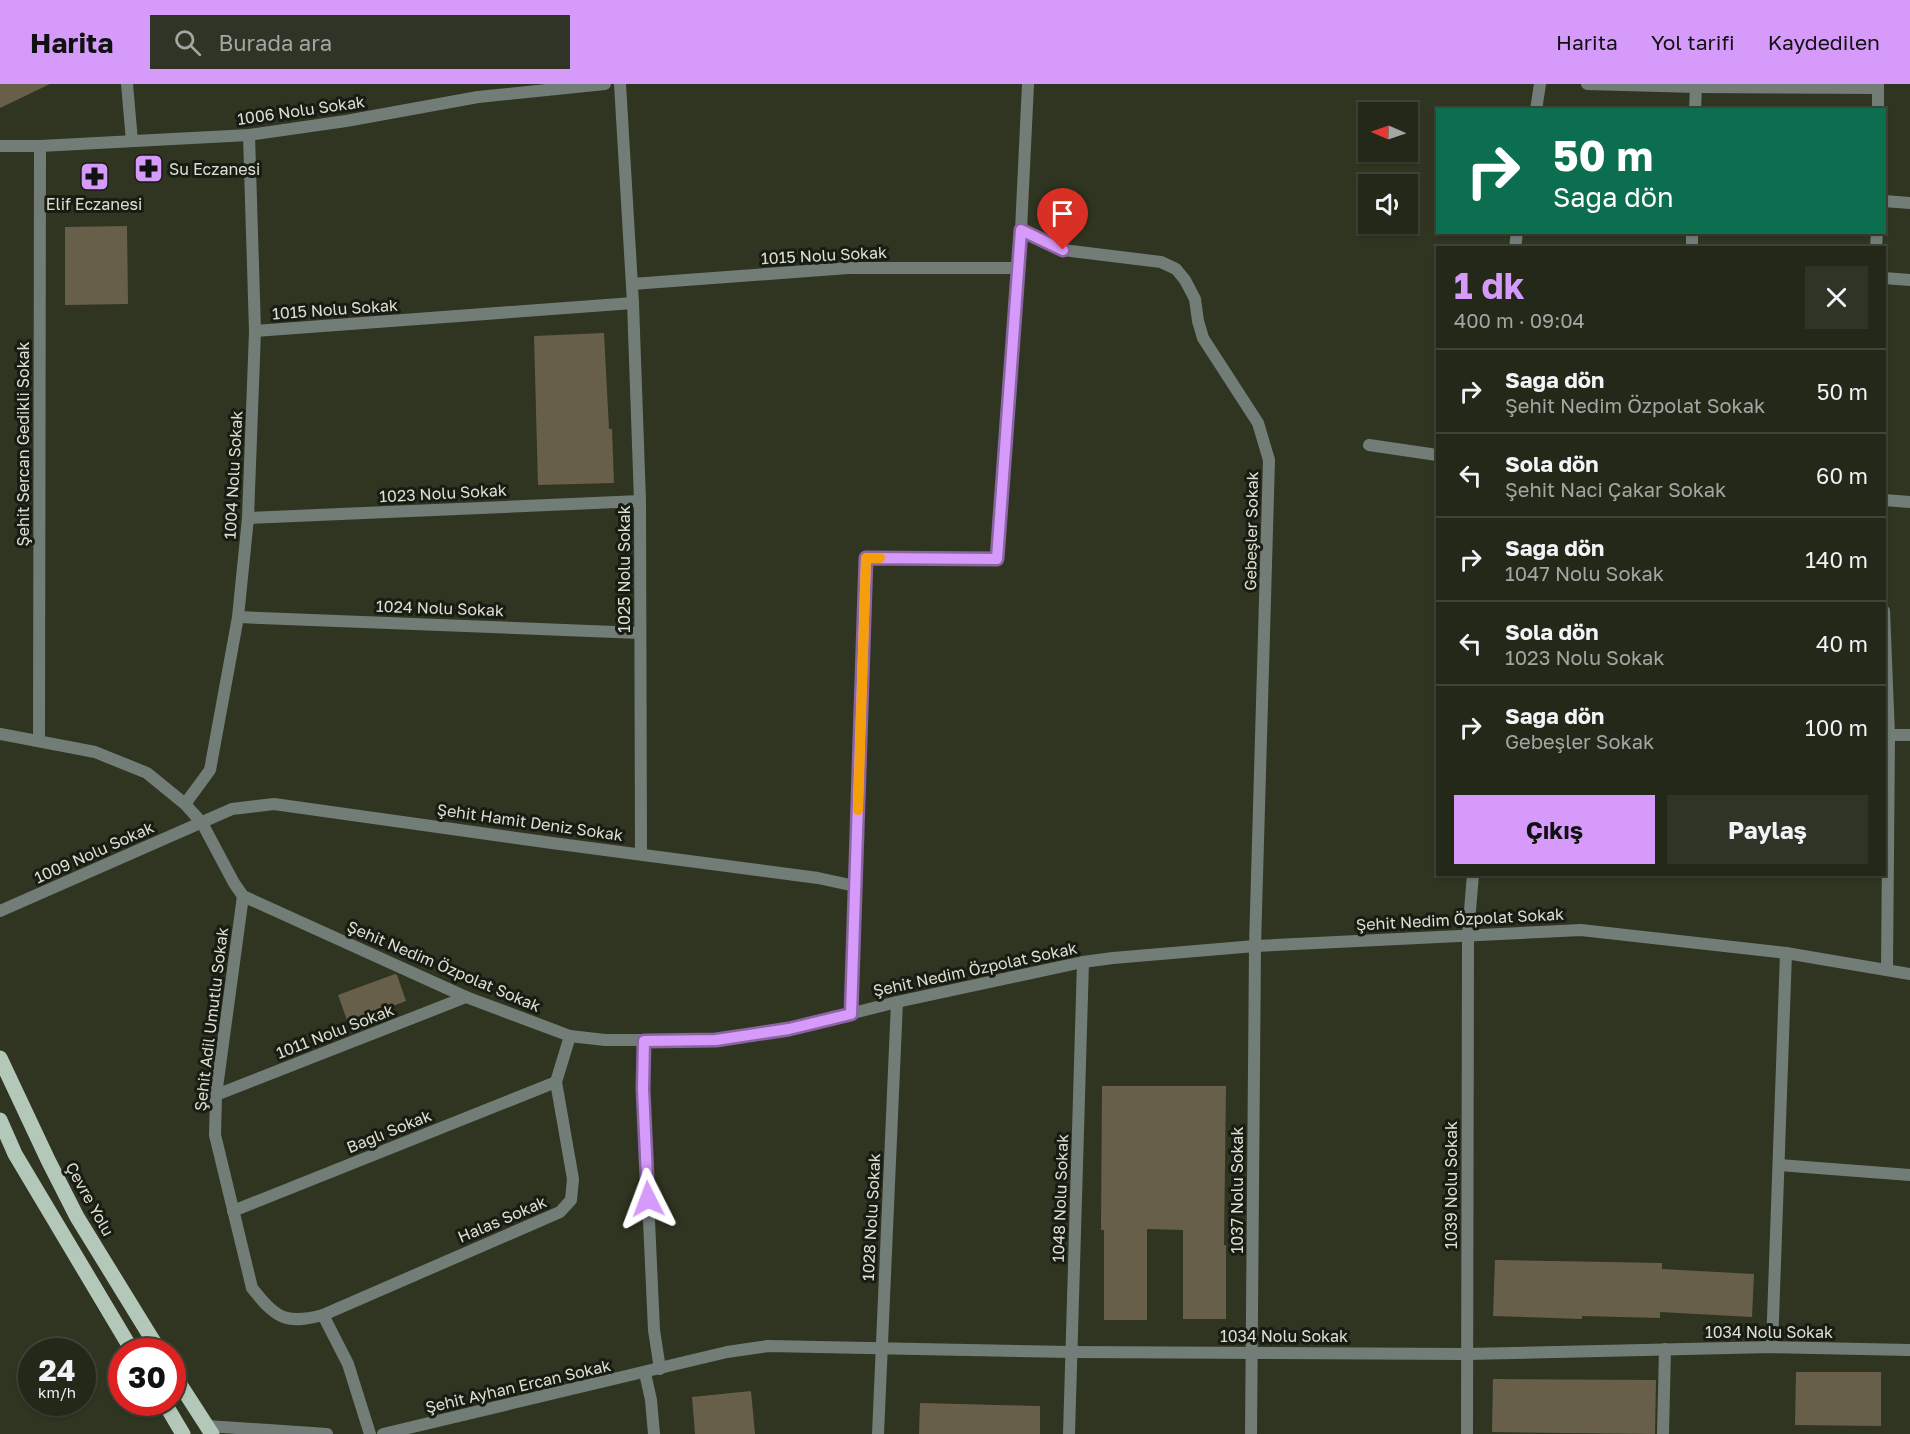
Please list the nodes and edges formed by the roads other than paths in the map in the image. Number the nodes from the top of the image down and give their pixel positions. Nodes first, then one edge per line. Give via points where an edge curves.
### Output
1 (127, 84) edge
2 (605, 84) edge
3 (620, 84) edge
4 (1028, 84) edge
5 (1540, 84) edge
6 (1587, 84) edge
7 (1878, 86) edge
8 (1696, 87) junction
9 (1536, 108) edge
10 (1695, 108) edge
11 (1878, 108) edge
12 (249, 135) junction
13 (132, 141) junction
14 (0, 146) edge
15 (40, 146) junction
16 (1886, 201) edge
17 (1910, 203) edge
18 (1021, 230) junction
19 (1017, 268) junction
20 (1886, 279) edge
21 (1910, 280) edge
22 (632, 284) junction
23 (633, 303) junction
24 (255, 331) junction
25 (1369, 445) dead end
26 (1436, 455) edge
27 (1886, 500) edge
28 (640, 501) junction
29 (1910, 502) edge
30 (249, 518) junction
31 (238, 617) junction
32 (640, 633) junction
33 (1886, 652) edge
34 (0, 734) edge
35 (1890, 735) junction
36 (1910, 735) edge
37 (39, 741) junction
38 (185, 804) junction
39 (202, 823) junction
40 (641, 854) junction
41 (1473, 876) edge
42 (855, 886) junction
43 (243, 896) junction
44 (0, 911) edge
45 (1468, 935) junction
46 (1255, 945) junction
47 (1786, 953) junction
48 (1083, 962) junction
49 (1887, 970) junction
50 (1910, 974) edge
51 (466, 997) junction
52 (897, 1002) junction
53 (851, 1014) junction
54 (570, 1036) junction
55 (644, 1041) junction
56 (0, 1058) edge
57 (556, 1082) junction
58 (216, 1095) junction
59 (0, 1120) edge
60 (1779, 1165) junction
61 (1910, 1175) edge
62 (233, 1211) junction
63 (323, 1315) junction
64 (126, 1338) edge
65 (151, 1338) edge
66 (1772, 1347) junction
67 (882, 1348) junction
68 (1665, 1349) junction
69 (1910, 1350) edge
70 (1071, 1352) junction
71 (1252, 1352) junction
72 (1467, 1354) junction
73 (660, 1369) junction
74 (645, 1373) junction
75 (186, 1394) edge
76 (172, 1416) edge
77 (209, 1430) edge
78 (183, 1434) edge
79 (327, 1434) edge
80 (370, 1434) edge
81 (383, 1434) edge
82 (654, 1434) edge
83 (878, 1434) edge
84 (1069, 1434) edge
85 (1251, 1434) edge
86 (1467, 1434) edge
87 (1663, 1434) edge

1 - 13 street
2 - 12 street, 1006 Nolu Sokak via 478,97
3 - 22 street, 1025 Nolu Sokak
4 - 18 street
5 - 9 street
6 - 8 street
7 - 8 street
7 - 11 street
8 - 10 street
12 - 13 street, 1006 Nolu Sokak
12 - 24 street, 1004 Nolu Sokak
13 - 15 street, 1006 Nolu Sokak
14 - 15 street, 1006 Nolu Sokak
15 - 37 street, Şehit Sercan Gedikli Sokak
16 - 17 street
18 - 19 street
18 - 46 street, Gebeşler Sokak via 1063,250 1161,262 1176,269 1195,299 1203,338 1258,423 1269,460
19 - 22 street, 1015 Nolu Sokak via 848,268
19 - 42 street via 997,559 866,558
20 - 21 street
22 - 23 street, 1025 Nolu Sokak
23 - 24 street, 1015 Nolu Sokak
23 - 28 street, 1025 Nolu Sokak
24 - 30 street, 1004 Nolu Sokak
25 - 26 street
27 - 29 street
28 - 30 street, 1023 Nolu Sokak
28 - 32 street, 1025 Nolu Sokak
30 - 31 street, 1004 Nolu Sokak
31 - 32 street, 1024 Nolu Sokak
31 - 38 street, 1004 Nolu Sokak via 210,770
32 - 40 street, 1025 Nolu Sokak
33 - 35 street
34 - 37 street
35 - 36 street
35 - 49 street
37 - 38 street via 95,752 147,773
38 - 39 street
39 - 40 street, Şehit Hamit Deniz Sokak via 232,809 274,804
39 - 43 street
39 - 44 street, 1009 Nolu Sokak
40 - 42 street, Şehit Hamit Deniz Sokak
41 - 45 street, 1039 Nolu Sokak
42 - 53 street
43 - 51 street, Şehit Nedim Özpolat Sokak
43 - 58 street, Şehit Adil Umutlu Sokak
45 - 46 street, Şehit Nedim Özpolat Sokak
45 - 47 street, Şehit Nedim Özpolat Sokak via 1581,930
45 - 72 street, 1039 Nolu Sokak
46 - 48 street, Şehit Nedim Özpolat Sokak
46 - 71 street, 1037 Nolu Sokak
47 - 49 street, Şehit Nedim Özpolat Sokak
47 - 60 street
48 - 52 street, Şehit Nedim Özpolat Sokak
48 - 70 street, 1048 Nolu Sokak
49 - 50 street, Şehit Nedim Özpolat Sokak
51 - 54 street, Şehit Nedim Özpolat Sokak
51 - 58 street, 1011 Nolu Sokak
52 - 53 street, Şehit Nedim Özpolat Sokak
52 - 67 street, 1028 Nolu Sokak
53 - 55 street, Şehit Nedim Özpolat Sokak via 789,1029 716,1040
54 - 55 street, Şehit Nedim Özpolat Sokak
54 - 57 street, Halas Sokak
55 - 73 street via 643,1101 654,1330
56 - 65 main road, Çevre Yolu via 77,1217
57 - 62 street, Bağlı Sokak
57 - 63 street, Halas Sokak via 573,1179 571,1200 561,1212
58 - 62 street, Şehit Adil Umutlu Sokak via 215,1135
59 - 64 main road via 15,1154
60 - 61 street
60 - 66 street
62 - 63 street, Şehit Adil Umutlu Sokak via 252,1288 266,1306 281,1317 301,1321
63 - 80 street via 348,1364
66 - 68 street, 1034 Nolu Sokak
66 - 69 street, 1034 Nolu Sokak
67 - 70 street, 1034 Nolu Sokak
67 - 73 street, 1034 Nolu Sokak via 768,1346
67 - 83 street, 1028 Nolu Sokak
68 - 72 street, 1034 Nolu Sokak
68 - 87 street
70 - 71 street, 1034 Nolu Sokak
70 - 84 street, 1048 Nolu Sokak
71 - 72 street, 1034 Nolu Sokak
71 - 85 street, 1037 Nolu Sokak
72 - 86 street, 1039 Nolu Sokak
73 - 74 street, Şehit Ayhan Ercan Sokak
74 - 81 street, Şehit Ayhan Ercan Sokak
74 - 82 street
75 - 77 main road
76 - 78 main road
77 - 79 street

